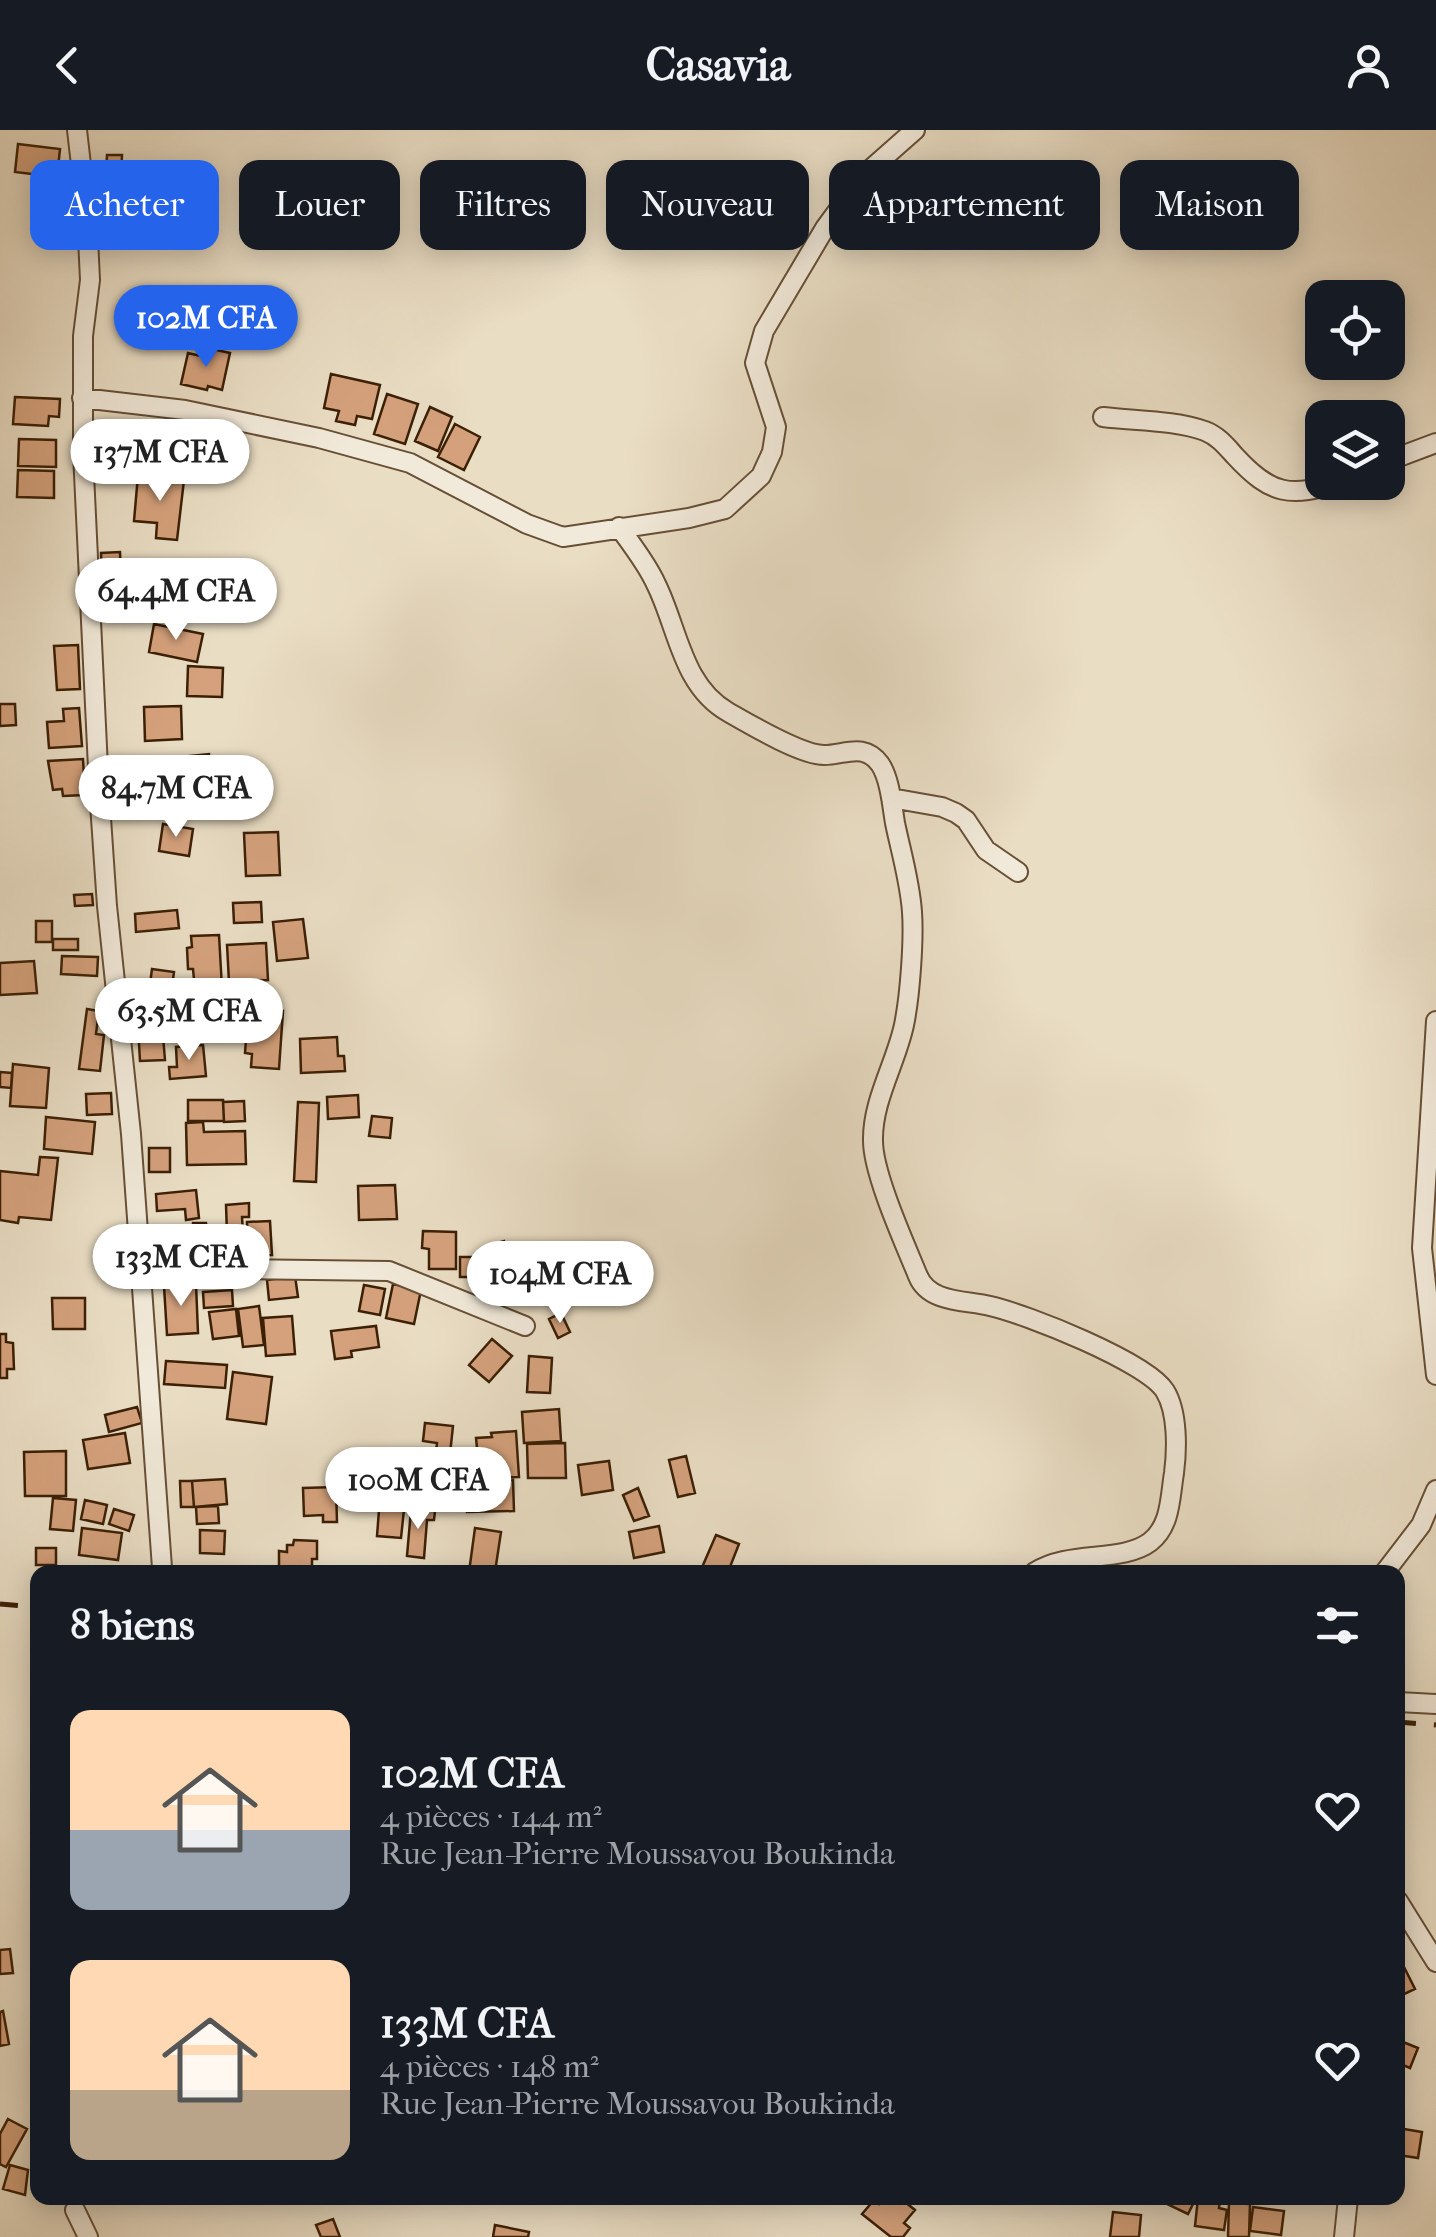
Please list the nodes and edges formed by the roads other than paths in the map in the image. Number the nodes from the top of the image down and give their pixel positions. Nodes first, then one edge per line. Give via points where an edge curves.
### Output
1 (77, 130) edge
2 (914, 130) edge
3 (82, 398) junction
4 (1103, 417) dead end
5 (1436, 443) edge
6 (1405, 455) edge
7 (1305, 492) edge
8 (620, 527) junction
9 (890, 798) junction
10 (1018, 872) dead end
11 (1436, 1021) edge
12 (140, 1268) junction
13 (525, 1326) dead end
14 (1436, 1374) edge
15 (1436, 1490) edge
16 (162, 1565) edge
17 (1046, 1565) edge
18 (1390, 1565) edge
19 (1405, 1702) edge
20 (1436, 1704) edge
21 (1405, 1912) edge
22 (1436, 1962) edge
23 (1347, 2205) edge
24 (75, 2210) dead end
25 (88, 2237) edge
26 (1344, 2237) edge

1 - 3 street via 90,280
2 - 8 street via 864,175 764,331 755,363 776,428 761,476 725,509
3 - 8 street via 184,410 410,462 563,536
3 - 12 street via 100,805
4 - 7 street via 1204,430 1261,480
5 - 6 street
8 - 9 street via 654,580 697,688 725,711 804,750 866,753 880,765
9 - 10 street via 956,813 986,850
9 - 17 street via 912,928 905,1020 872,1147 922,1285 934,1296 996,1307 1068,1333 1153,1378 1173,1412 1175,1466 1165,1526 1133,1549
11 - 14 street via 1422,1248
12 - 13 street via 389,1271
12 - 16 street
15 - 18 street via 1421,1525
19 - 20 street
21 - 22 street
23 - 26 street
24 - 25 street

